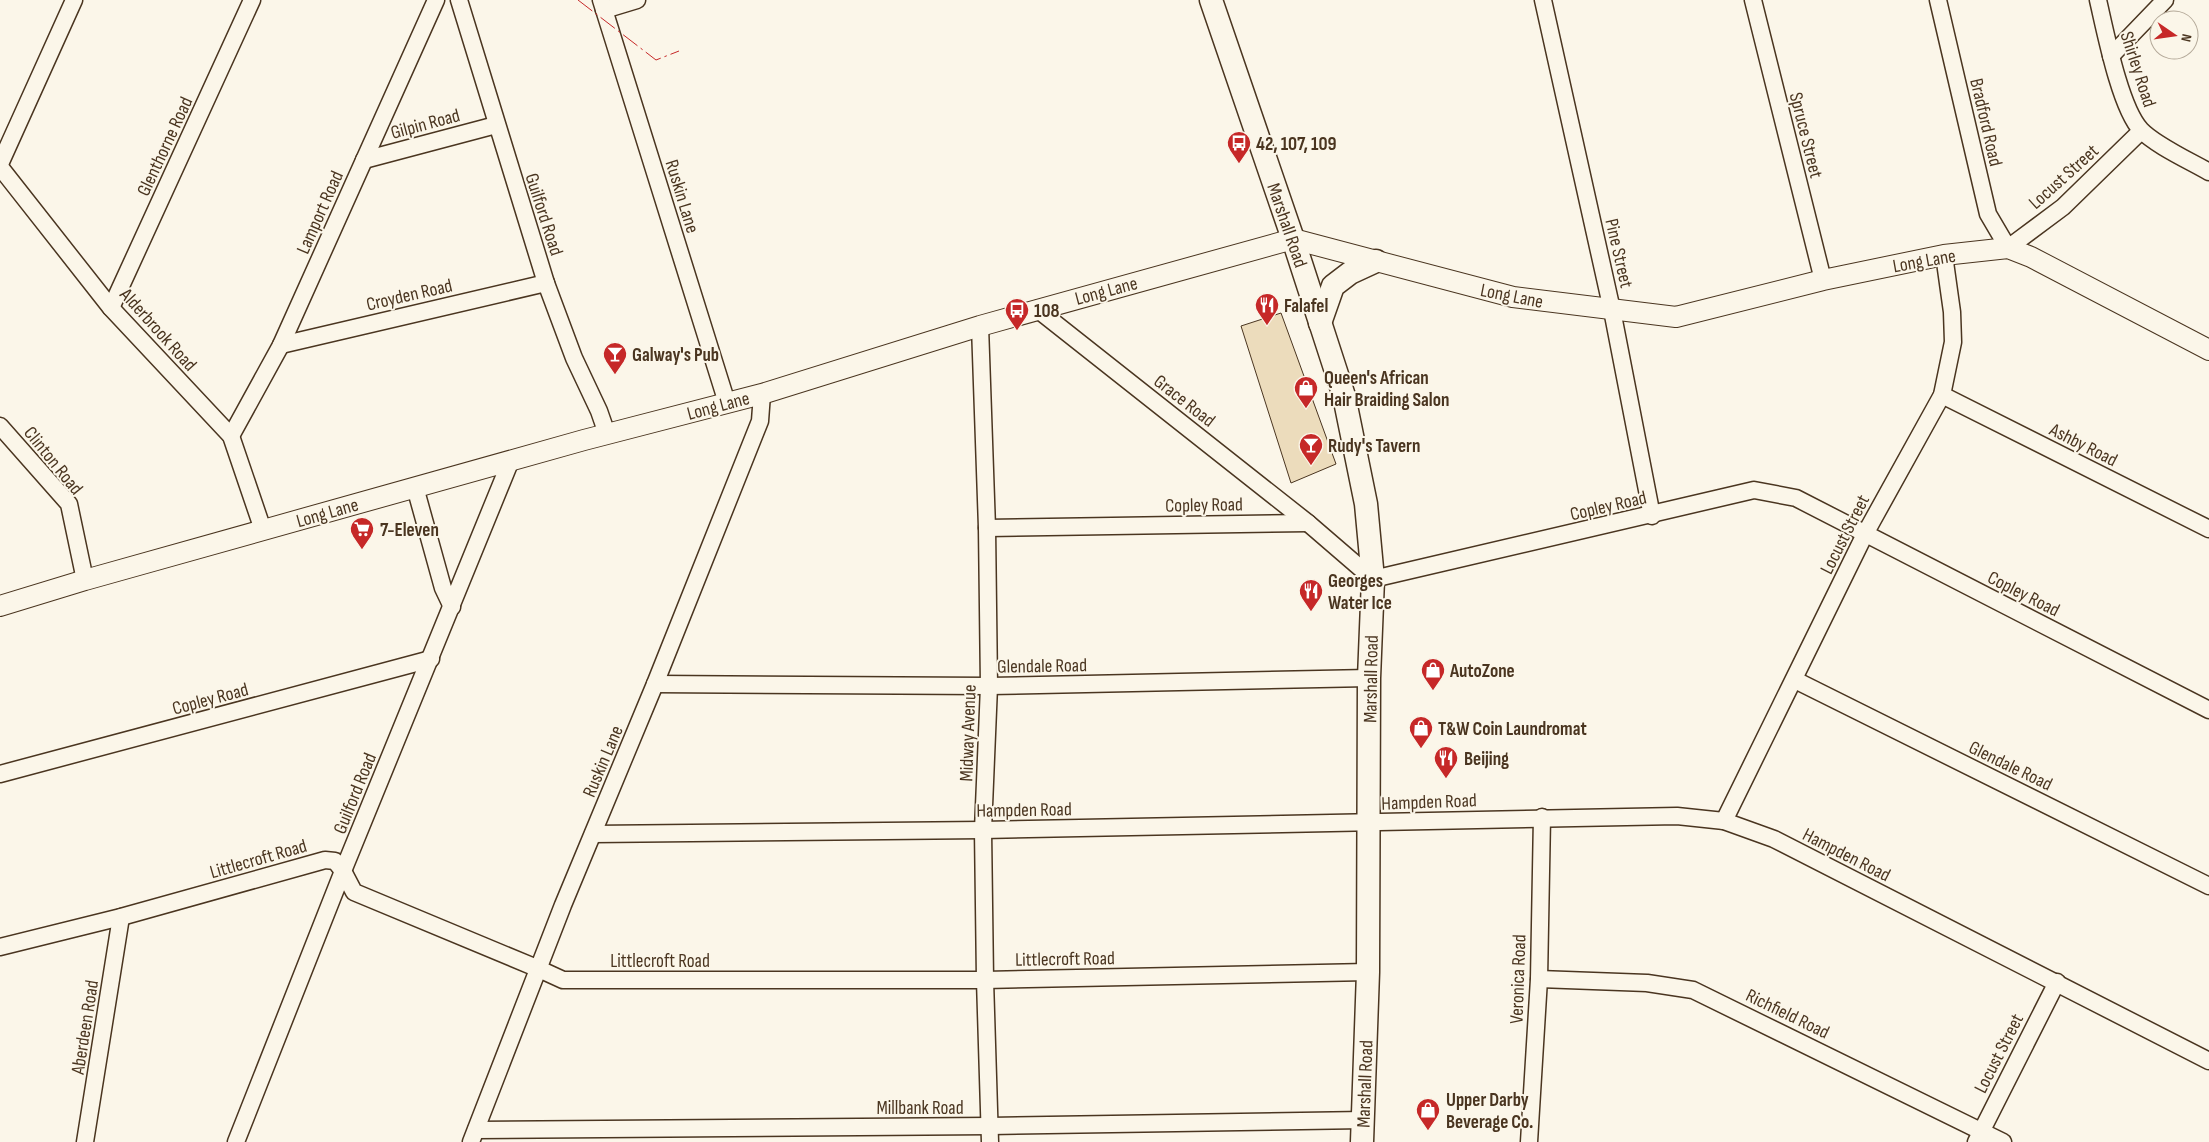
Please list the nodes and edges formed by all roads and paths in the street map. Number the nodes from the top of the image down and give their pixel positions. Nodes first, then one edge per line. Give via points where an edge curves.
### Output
1 (74, 0) edge
2 (252, 0) edge
3 (436, 0) edge
4 (459, 0) edge
5 (637, 0) edge
6 (1210, 0) edge
7 (1543, 0) edge
8 (1753, 0) edge
9 (1938, 0) edge
10 (2098, 0) edge
11 (2165, 0) edge
12 (603, 5) edge
13 (2111, 56) junction
14 (496, 125) junction
15 (2141, 131) junction
16 (364, 160) junction
17 (0, 166) edge
18 (2209, 172) edge
19 (1293, 239) junction
20 (2008, 248) junction
21 (1944, 256) junction
22 (1376, 261) junction
23 (1823, 280) junction
24 (546, 283) junction
25 (111, 308) junction
26 (1037, 309) junction
27 (1612, 310) junction
28 (1320, 323) junction
29 (980, 326) junction
30 (281, 345) junction
31 (2209, 350) edge
32 (762, 394) junction
33 (1942, 395) junction
34 (727, 403) junction
35 (0, 426) edge
36 (607, 434) junction
37 (231, 436) junction
38 (511, 460) junction
39 (415, 487) junction
40 (1652, 516) junction
41 (1308, 523) junction
42 (987, 528) junction
43 (2209, 529) edge
44 (263, 530) junction
45 (1865, 534) junction
46 (1373, 579) junction
47 (86, 580) junction
48 (0, 606) edge
49 (452, 608) junction
50 (430, 659) junction
51 (1369, 678) junction
52 (1795, 680) junction
53 (655, 684) junction
54 (989, 686) junction
55 (2209, 710) edge
56 (0, 774) edge
57 (1542, 818) junction
58 (1724, 821) junction
59 (1369, 823) junction
60 (983, 830) junction
61 (593, 834) junction
62 (343, 871) junction
63 (2209, 886) edge
64 (121, 918) junction
65 (0, 947) edge
66 (539, 969) junction
67 (1368, 972) junction
68 (1538, 979) junction
69 (985, 980) junction
70 (2057, 982) junction
71 (2209, 1061) edge
72 (1364, 1120) junction
73 (990, 1134) edge
74 (474, 1136) edge
75 (1979, 1136) edge
76 (85, 1142) edge
77 (236, 1142) edge
78 (1362, 1142) edge
79 (1529, 1142) edge
80 (2003, 1142) edge

1 - 17 street
2 - 25 street, Glenthorne Road
3 - 16 street, Lamport Road
4 - 14 street, Guilford Road
5 - 12 street
6 - 19 main road, Marshall Road
7 - 27 street, Pine Street
8 - 23 street, Spruce Street
9 - 20 street, Bradford Road via 1988,214
10 - 13 street, Shirley Road
11 - 13 street
12 - 34 street, Ruskin Lane
13 - 15 street, Shirley Road via 2132,118
14 - 16 street, Gilpin Road
14 - 24 street, Guilford Road
15 - 18 street, Shirley Road
15 - 20 street, Locust Street via 2063,207
16 - 30 street, Lamport Road
17 - 25 street, Alderbrook Road
19 - 22 street, Long Lane
19 - 26 street, Long Lane
19 - 28 main road, Marshall Road
20 - 21 street, Long Lane
20 - 31 street, Long Lane
21 - 23 street, Long Lane
21 - 33 street, Locust Street via 1953,342
22 - 27 street, Long Lane via 1513,298
22 - 28 main road via 1334,286
23 - 27 street, Long Lane via 1676,317
24 - 30 street, Croyden Road
24 - 36 street, Guilford Road
25 - 37 street, Alderbrook Road
26 - 29 street, Long Lane
26 - 41 street, Grace Road
27 - 40 street, Pine Street
28 - 46 main road, Marshall Road via 1350,423 1366,504
29 - 32 street, Long Lane
29 - 42 street, Midway Avenue
30 - 37 street, Lamport Road
32 - 34 street, Long Lane
32 - 53 street, Ruskin Lane via 760,421
33 - 43 street, Ashby Road
33 - 45 street, Locust Street
34 - 36 street, Long Lane
35 - 47 street, Clinton Road via 69,504
36 - 38 street, Long Lane
37 - 44 street, Alderbrook Road
38 - 39 street, Long Lane
38 - 49 street, Guilford Road
39 - 44 street, Long Lane
39 - 49 street via 443,588
40 - 45 street, Copley Road via 1754,490 1796,498
40 - 46 street, Copley Road
41 - 42 street, Copley Road
41 - 46 street
42 - 54 street, Midway Avenue
44 - 47 street, Long Lane
45 - 52 street, Locust Street
45 - 55 street, Copley Road
46 - 51 main road, Marshall Road
47 - 48 street, Long Lane
49 - 50 street, Guilford Road
50 - 56 street, Copley Road
50 - 62 street, Guilford Road
51 - 54 street, Glendale Road
51 - 59 main road, Marshall Road
52 - 58 street, Locust Street
52 - 63 street, Glendale Road
53 - 54 street, Glendale Road
53 - 61 street, Ruskin Lane
54 - 60 street, Midway Avenue
57 - 58 street, Hampden Road via 1677,816
57 - 59 street, Hampden Road
57 - 68 street, Veronica Road
58 - 70 street, Hampden Road via 1774,839
59 - 60 street, Hampden Road
59 - 67 main road, Marshall Road
60 - 61 street, Hampden Road
60 - 69 street, Midway Avenue
61 - 66 street, Ruskin Lane
62 - 64 street, Littlecroft Road via 335,861 325,860
62 - 66 street, Littlecroft Road via 354,892
62 - 77 street, Guilford Road
64 - 65 street, Littlecroft Road
64 - 76 street, Aberdeen Road
66 - 69 street, Littlecroft Road via 563,980
66 - 74 street, Ruskin Lane
67 - 69 street, Littlecroft Road
67 - 72 main road, Marshall Road
68 - 75 street, Richfield Road via 1646,983 1693,990
68 - 79 street, Veronica Road
69 - 73 street, Midway Avenue
70 - 71 street, Hampden Road
70 - 75 street, Locust Street
72 - 73 street, Millbank Road
72 - 78 main road, Marshall Road
73 - 74 street, Millbank Road
75 - 80 street, Richfield Road

